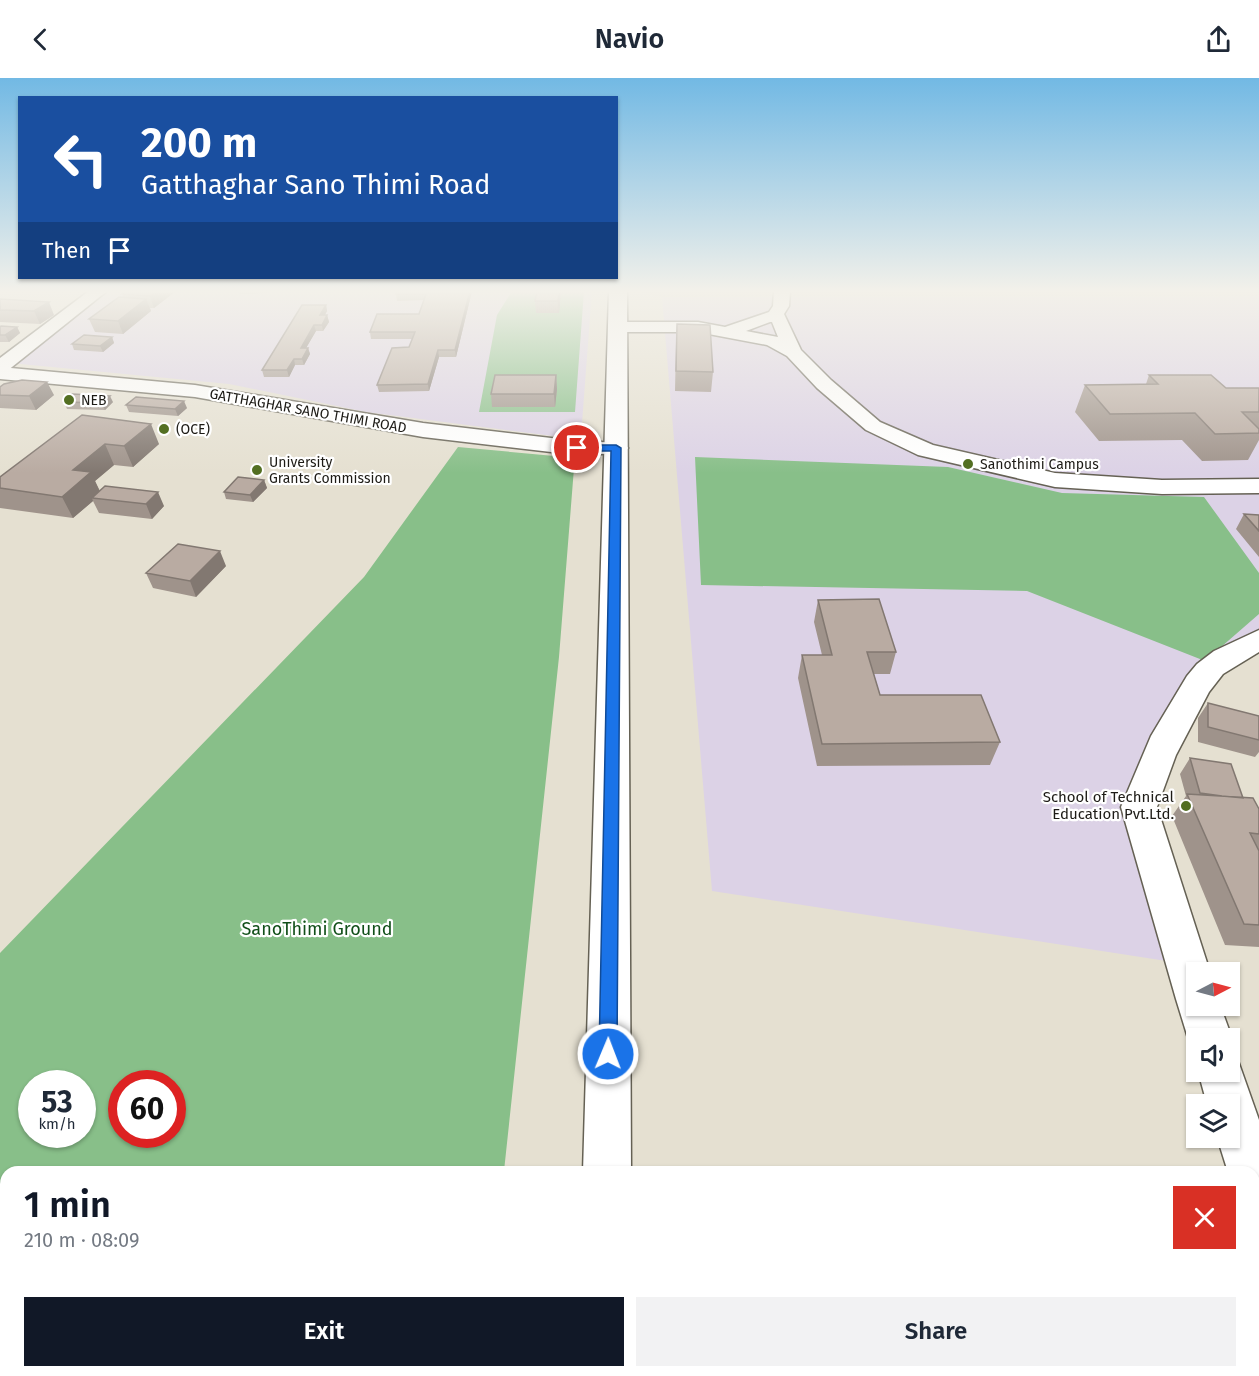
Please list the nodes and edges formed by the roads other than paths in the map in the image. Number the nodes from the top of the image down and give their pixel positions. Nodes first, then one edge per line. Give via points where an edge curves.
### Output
1 (20, 352) edge
2 (618, 352) edge
3 (793, 352) edge
4 (0, 367) edge
5 (0, 373) edge
6 (616, 448) junction
7 (1259, 486) edge
8 (1259, 640) edge
9 (1186, 963) edge
10 (1223, 1082) edge
11 (607, 1166) edge
12 (1250, 1166) edge

1 - 4 street
2 - 6 main road
3 - 7 street via 873,426 926,450 1055,480 1162,487
5 - 6 main road, GATTHAGHAR SANO THIMI ROAD via 195,391 423,430 577,448
6 - 11 main road
8 - 9 main road via 1208,670 1147,779 1139,807
10 - 12 main road

